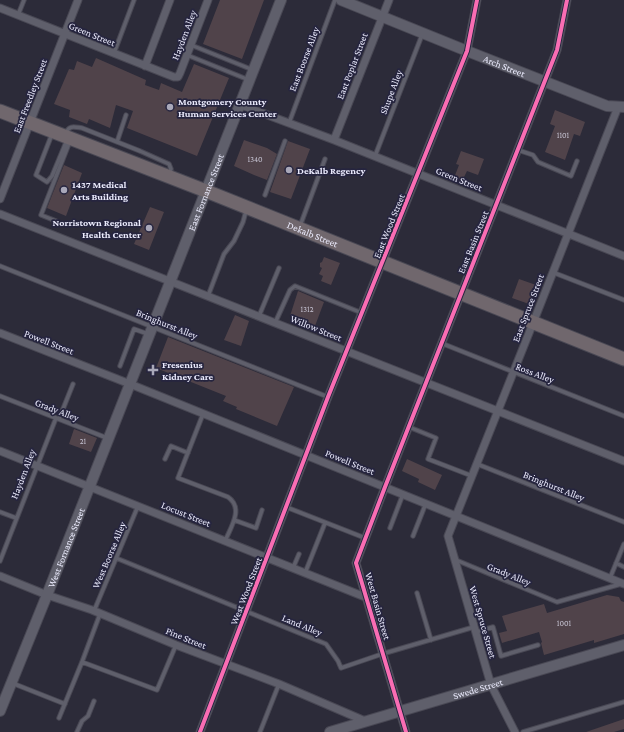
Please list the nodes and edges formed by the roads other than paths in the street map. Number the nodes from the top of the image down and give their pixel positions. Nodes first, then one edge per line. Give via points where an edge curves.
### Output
1 (24, 0) edge
2 (78, 0) edge
3 (134, 0) edge
4 (170, 0) edge
5 (208, 0) edge
6 (281, 0) edge
7 (335, 0) edge
8 (341, 0) edge
9 (389, 0) edge
10 (476, 0) edge
11 (567, 0) edge
12 (0, 8) edge
13 (18, 15) junction
14 (382, 17) junction
15 (65, 34) junction
16 (423, 34) junction
17 (191, 45) junction
18 (467, 51) junction
19 (113, 54) junction
20 (187, 55) junction
21 (145, 66) junction
22 (254, 70) junction
23 (178, 77) joint
24 (250, 81) junction
25 (545, 82) junction
26 (241, 105) junction
27 (621, 107) edge
28 (0, 110) edge
29 (126, 115) dead end
30 (31, 123) junction
31 (289, 123) junction
32 (64, 136) junction
33 (285, 140) dead end
34 (334, 140) junction
35 (117, 142) junction
36 (518, 150) junction
37 (375, 157) junction
38 (325, 159) dead end
39 (577, 161) dead end
40 (418, 174) junction
41 (169, 177) junction
42 (206, 191) junction
43 (265, 195) dead end
44 (0, 199) edge
45 (496, 206) junction
46 (247, 208) junction
47 (0, 214) edge
48 (56, 221) dead end
49 (299, 229) junction
50 (568, 233) junction
51 (624, 256) edge
52 (382, 263) junction
53 (0, 266) edge
54 (279, 268) dead end
55 (552, 272) junction
56 (170, 282) junction
57 (461, 294) junction
58 (208, 296) junction
59 (624, 300) edge
60 (363, 313) junction
61 (259, 316) junction
62 (275, 323) junction
63 (534, 323) junction
64 (150, 331) junction
65 (0, 333) edge
66 (441, 343) junction
67 (347, 351) junction
68 (624, 359) edge
69 (120, 366) dead end
70 (513, 373) junction
71 (426, 383) junction
72 (73, 384) dead end
73 (130, 384) junction
74 (0, 396) edge
75 (328, 397) junction
76 (498, 411) junction
77 (203, 414) junction
78 (624, 416) edge
79 (58, 418) junction
80 (408, 427) junction
81 (108, 438) junction
82 (0, 451) edge
83 (188, 453) junction
84 (306, 455) junction
85 (165, 459) dead end
86 (624, 461) edge
87 (477, 464) junction
88 (36, 466) junction
89 (472, 476) junction
90 (90, 486) junction
91 (385, 487) junction
92 (403, 494) junction
93 (426, 503) junction
94 (138, 505) junction
95 (286, 507) junction
96 (262, 510) dead end
97 (0, 512) edge
98 (456, 516) junction
99 (16, 518) junction
100 (234, 520) junction
101 (624, 522) edge
102 (325, 523) junction
103 (390, 528) dead end
104 (413, 536) dead end
105 (365, 538) junction
106 (225, 541) junction
107 (624, 546) edge
108 (299, 554) dead end
109 (116, 558) junction
110 (267, 558) junction
111 (455, 560) junction
112 (0, 561) edge
113 (616, 563) junction
114 (624, 567) edge
115 (293, 568) junction
116 (305, 573) junction
117 (0, 576) edge
118 (610, 578) junction
119 (624, 584) edge
120 (417, 593) dead end
121 (48, 595) junction
122 (365, 597) junction
123 (97, 612) junction
124 (246, 612) junction
125 (475, 630) junction
126 (431, 640) junction
127 (624, 644) edge
128 (176, 645) junction
129 (538, 646) dead end
130 (382, 654) junction
131 (82, 662) junction
132 (226, 664) junction
133 (12, 683) junction
134 (279, 684) junction
135 (491, 685) junction
136 (2, 698) edge
137 (94, 701) dead end
138 (624, 702) edge
139 (65, 704) junction
140 (0, 711) edge
141 (399, 712) junction
142 (59, 718) dead end
143 (365, 721) junction
144 (77, 732) edge
145 (200, 732) edge
146 (260, 732) edge
147 (333, 732) edge
148 (406, 732) edge
149 (515, 732) edge
150 (523, 732) edge

1 - 13 lane
2 - 15 street, East Freedley Street
3 - 19 lane
4 - 21 street
5 - 17 street, Hayden Alley
6 - 22 street, East Fornance Street
7 - 31 lane, East Boorse Alley
8 - 14 street, Arch Street
9 - 14 street, East Poplar Street
10 - 18 street, East Wood Street
11 - 25 street, East Basin Street via 558,50
12 - 13 street, Green Street
13 - 15 street, Green Street
14 - 16 street, Arch Street
14 - 34 street, East Poplar Street
15 - 19 street, Green Street
15 - 30 street, East Freedley Street
16 - 18 street, Arch Street
16 - 37 lane, Shupe Alley
17 - 20 street, Hayden Alley
17 - 22 lane
18 - 25 street, Arch Street
18 - 40 street, East Wood Street
19 - 21 street, Green Street
20 - 23 street, Hayden Alley
20 - 24 lane
21 - 23 street, Green Street
22 - 24 street, East Fornance Street
24 - 26 street, East Fornance Street
25 - 27 street, Arch Street via 607,106
25 - 36 street, East Basin Street
26 - 31 street, Green Street
26 - 42 street, East Fornance Street
27 - 50 street, East Spruce Street
28 - 30 highway, Dekalb Street
29 - 35 lane
30 - 32 highway, Dekalb Street
30 - 44 street, East Freedley Street
31 - 34 street, Green Street
32 - 32 lane via 36,176 47,182 52,176
32 - 35 lane via 72,126
32 - 41 highway, Dekalb Street
32 - 48 lane via 41,215
33 - 43 lane
34 - 37 street, Green Street
35 - 41 lane via 169,164
36 - 39 lane via 533,155 538,162 571,176
36 - 45 street, East Basin Street
37 - 40 street, Green Street
38 - 49 lane
40 - 45 street, Green Street
40 - 52 street, East Wood Street
41 - 42 highway, Dekalb Street
42 - 46 highway, Dekalb Street
42 - 56 street, East Fornance Street
45 - 50 street, Green Street
45 - 57 street, East Basin Street
46 - 49 highway, Dekalb Street
46 - 58 lane via 234,241 224,254
47 - 56 street, Willow Street
49 - 52 highway, Dekalb Street
50 - 51 street, Green Street
50 - 55 street, East Spruce Street
52 - 57 highway, Dekalb Street
52 - 60 street, East Wood Street
53 - 64 lane, Bringhurst Alley
54 - 61 lane
55 - 59 lane
55 - 63 street, East Spruce Street
56 - 58 street, Willow Street
56 - 64 street, East Fornance Street
57 - 63 highway, Dekalb Street
57 - 66 street, East Basin Street
58 - 61 street, Willow Street
60 - 62 lane via 295,286 290,290
60 - 67 street, East Wood Street
61 - 62 street, Willow Street
62 - 67 street, Willow Street
63 - 68 highway, Dekalb Street
63 - 70 street, East Spruce Street
64 - 69 lane via 134,329
64 - 73 street, East Fornance Street
64 - 75 lane, Bringhurst Alley
65 - 73 street, Powell Street
66 - 70 lane, Ross Alley
66 - 71 street, East Basin Street
67 - 71 street, Willow Street
67 - 75 street, East Wood Street
70 - 76 street, East Spruce Street
70 - 78 lane, Ross Alley
71 - 76 street, Willow Street
71 - 80 street, East Basin Street
72 - 79 lane, Hayden Alley
73 - 77 street, Powell Street
73 - 81 street, West Fornance Street
74 - 79 lane, Grady Alley
75 - 84 street, East Wood Street
76 - 86 street, Willow Street
76 - 87 street, East Spruce Street
77 - 83 lane
77 - 84 street, Powell Street
79 - 81 lane, Grady Alley
79 - 88 lane, Hayden Alley
80 - 89 lane via 436,438 428,459
80 - 91 street, East Basin Street
81 - 90 street, West Fornance Street
82 - 88 street, Locust Street
83 - 85 lane via 171,446
83 - 100 lane via 178,478 232,500 236,510
84 - 91 street, Powell Street
84 - 95 street, West Wood Street
87 - 89 street, East Spruce Street
87 - 101 lane, Bringhurst Alley
88 - 90 street, Locust Street
88 - 99 lane, Hayden Alley
89 - 98 street, East Spruce Street
90 - 94 street, Locust Street
90 - 121 street, West Fornance Street
91 - 92 street, Powell Street
91 - 105 street, West Basin Street
92 - 93 street, Powell Street
92 - 103 lane
93 - 98 street, Powell Street
93 - 104 lane
94 - 106 street, Locust Street
94 - 109 lane, West Boorse Alley
95 - 102 lane
95 - 110 street, West Wood Street
96 - 100 lane via 256,528
97 - 99 lane
98 - 111 street, West Spruce Street via 448,536
98 - 118 street, Powell Street
99 - 112 lane, Hayden Alley
100 - 106 lane
102 - 105 lane
102 - 116 lane
105 - 122 street, West Basin Street via 356,563
106 - 110 street, Locust Street
107 - 113 lane
108 - 115 lane
109 - 123 lane, West Boorse Alley
109 - 124 lane, Land Alley
110 - 115 street, Locust Street
110 - 124 street, West Wood Street
111 - 119 lane, Grady Alley via 557,602
111 - 125 street, West Spruce Street
113 - 114 lane
113 - 118 lane
115 - 116 street, Locust Street
116 - 122 street, Locust Street
117 - 121 street, Pine Street
118 - 119 street, Powell Street
120 - 126 lane
121 - 123 street, Pine Street
121 - 133 street, West Fornance Street
122 - 130 street, West Basin Street
123 - 128 street, Pine Street
123 - 131 lane, West Boorse Alley
124 - 130 lane, Land Alley via 326,644 341,668
124 - 132 street, West Wood Street
125 - 126 lane, Land Alley
125 - 129 lane, Land Alley via 493,627 501,656
125 - 135 street, West Spruce Street
126 - 130 lane, Land Alley
127 - 135 street, Swede Street
128 - 131 lane via 157,690
128 - 132 street, Pine Street
130 - 141 street, West Basin Street
131 - 139 lane, West Boorse Alley
132 - 134 street, Pine Street
132 - 145 street, West Wood Street
133 - 136 street, West Fornance Street
133 - 139 lane
134 - 143 street, Pine Street
134 - 146 lane
135 - 141 street, Swede Street
135 - 149 street, West Spruce Street
136 - 140 street, West Fornance Street
137 - 144 lane
138 - 150 lane
139 - 142 lane, West Boorse Alley
141 - 143 street, Swede Street
141 - 148 street, West Basin Street
143 - 147 street, Swede Street

